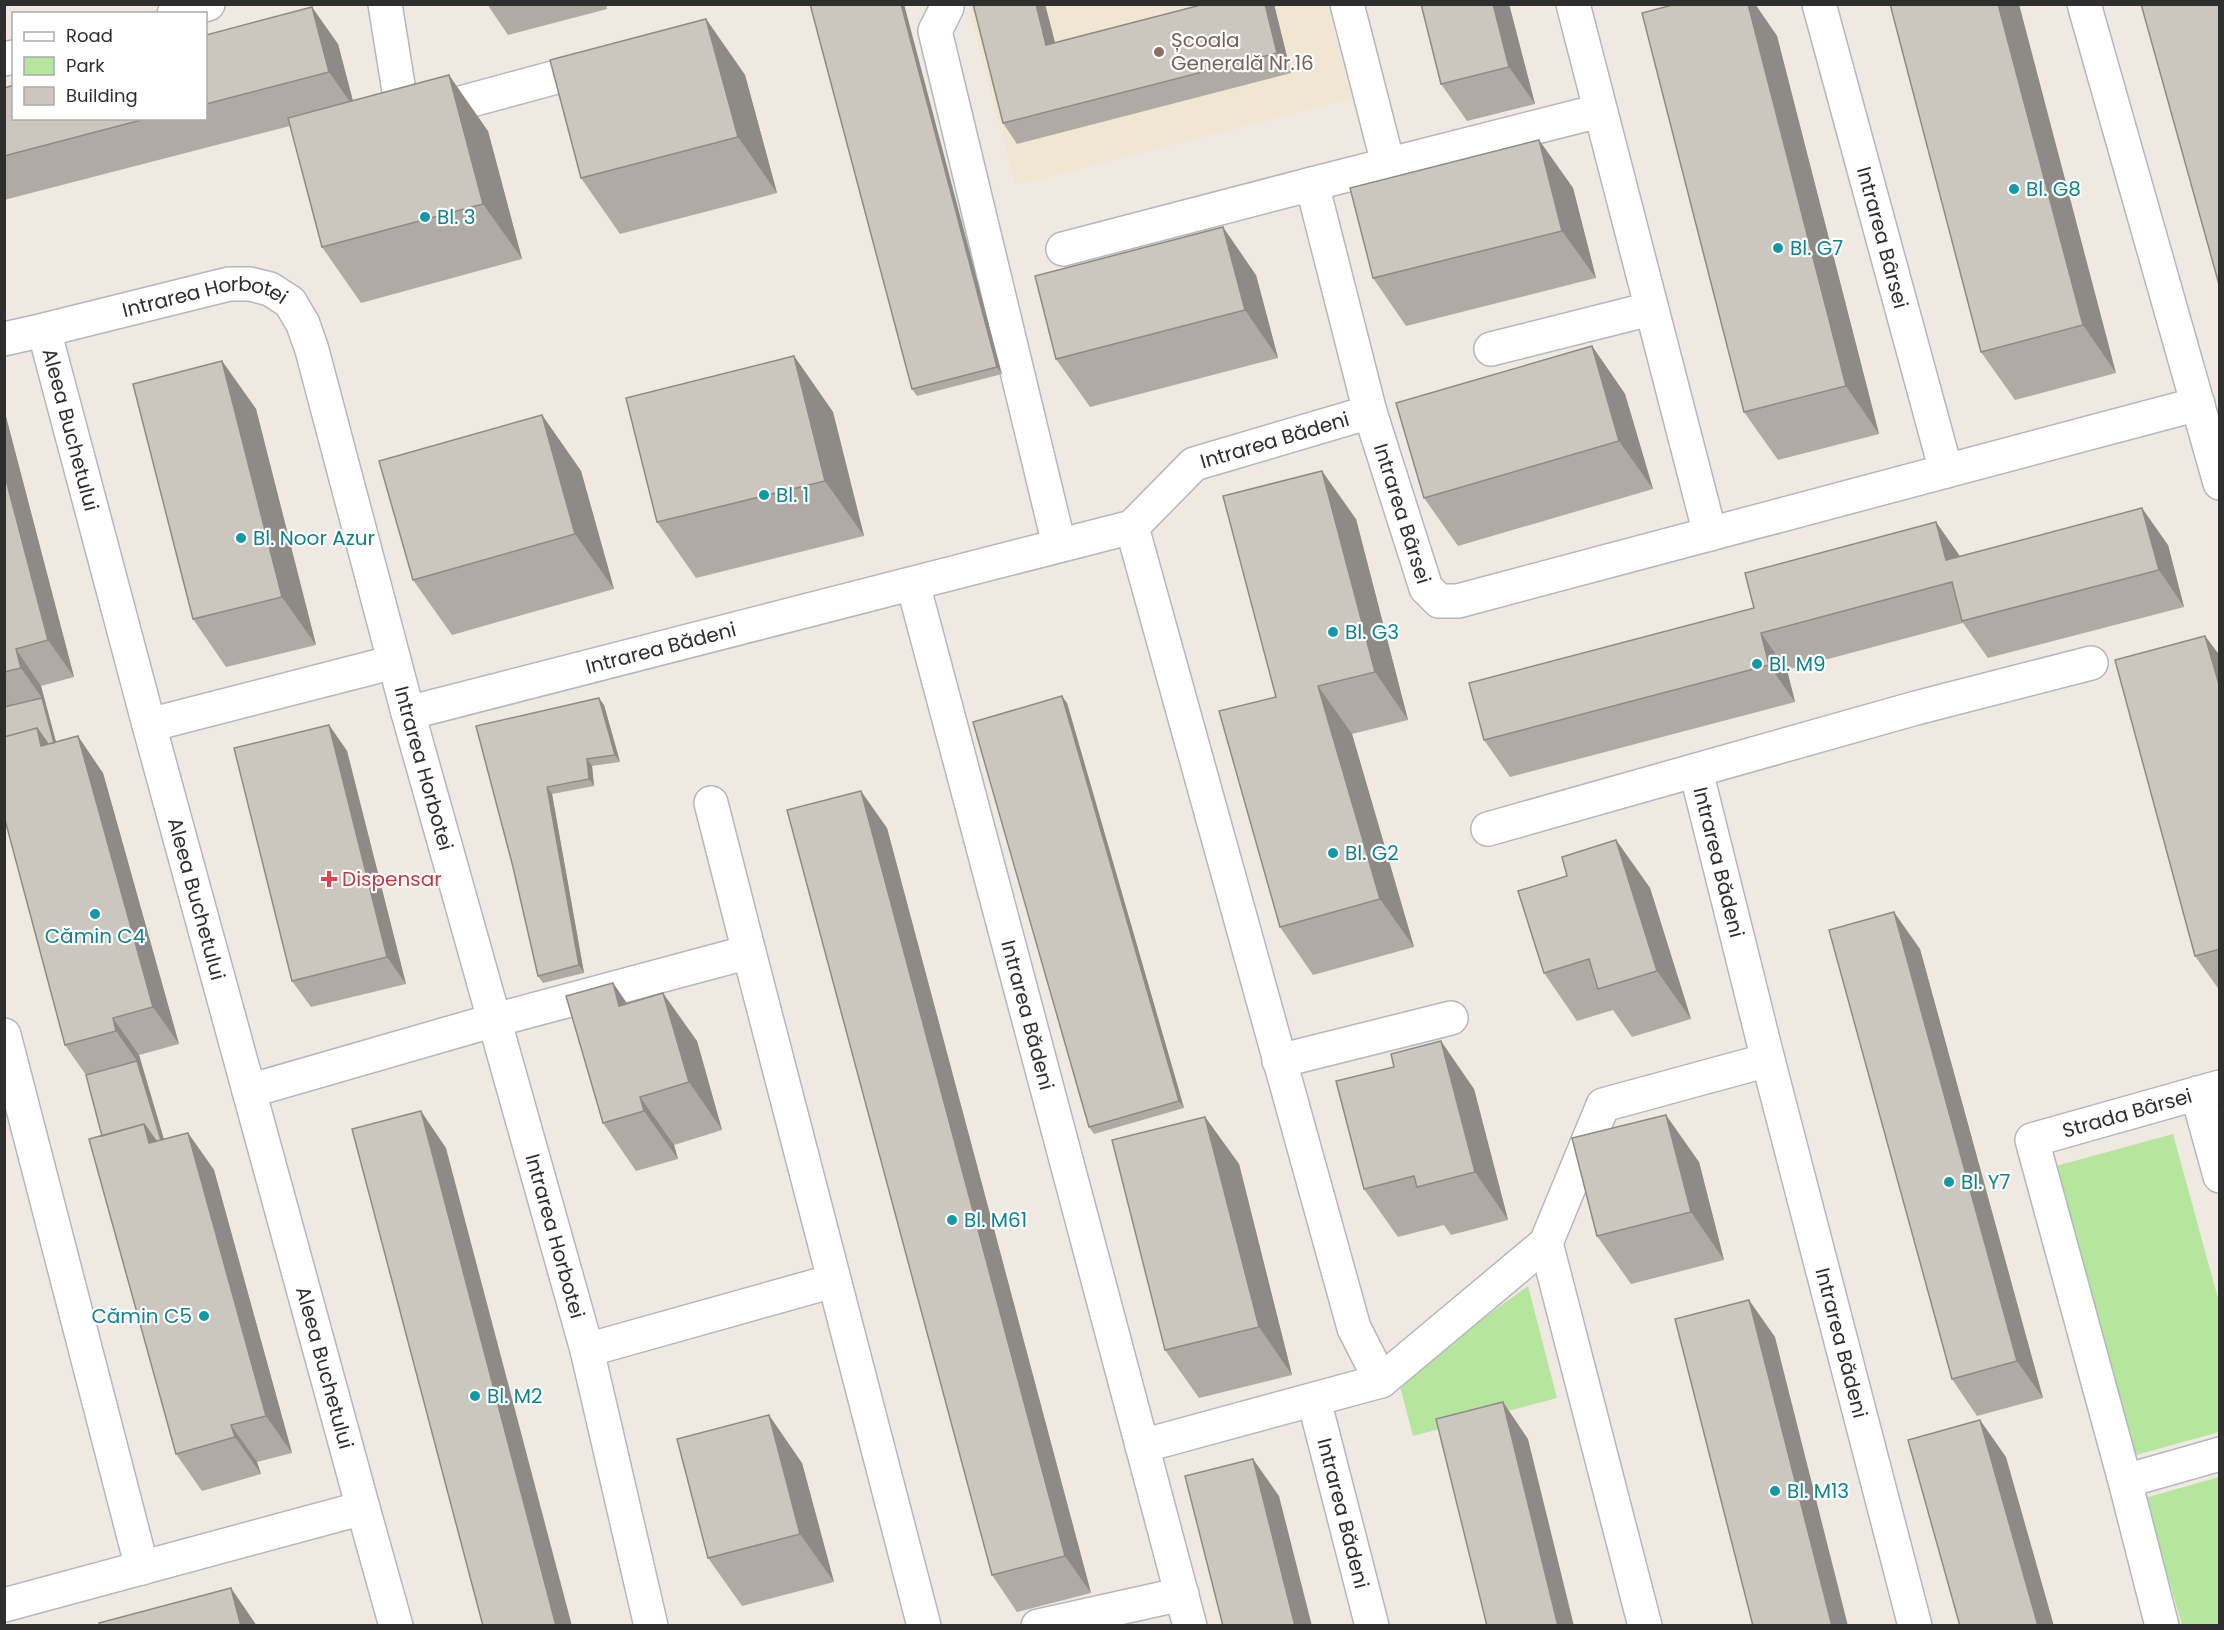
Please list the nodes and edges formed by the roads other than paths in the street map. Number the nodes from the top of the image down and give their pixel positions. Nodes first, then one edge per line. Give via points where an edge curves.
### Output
1 (208, 4) edge
2 (385, 4) edge
3 (946, 4) edge
4 (1347, 4) edge
5 (1573, 4) edge
6 (1820, 4) edge
7 (2085, 4) edge
8 (181, 12) edge
9 (621, 60) edge
10 (1599, 111) junction
11 (1388, 165) junction
12 (1312, 184) junction
13 (1063, 249) dead end
14 (1650, 309) junction
15 (44, 330) junction
16 (4, 339) edge
17 (1491, 349) dead end
18 (2199, 404) junction
19 (1370, 412) junction
20 (1946, 471) junction
21 (2220, 483) edge
22 (1132, 527) junction
23 (1710, 534) junction
24 (1059, 545) junction
25 (913, 584) junction
26 (394, 662) junction
27 (2091, 663) dead end
28 (408, 713) junction
29 (149, 725) junction
30 (1696, 771) junction
31 (711, 803) dead end
32 (1488, 828) dead end
33 (749, 952) junction
34 (1452, 1018) dead end
35 (495, 1020) junction
36 (4, 1035) edge
37 (1768, 1060) junction
38 (1279, 1061) junction
39 (2208, 1090) edge
40 (249, 1091) junction
41 (2220, 1176) edge
42 (1546, 1243) junction
43 (833, 1281) junction
44 (587, 1350) junction
45 (1381, 1381) junction
46 (1314, 1400) junction
47 (1142, 1446) junction
48 (2220, 1454) edge
49 (2125, 1481) junction
50 (363, 1508) junction
51 (142, 1568) junction
52 (1182, 1594) junction
53 (4, 1605) edge
54 (396, 1626) edge
55 (651, 1626) edge
56 (924, 1626) edge
57 (1038, 1626) edge
58 (1190, 1626) edge
59 (1372, 1626) edge
60 (1645, 1626) edge
61 (1915, 1626) edge
62 (2162, 1626) edge

1 - 8 street
2 - 9 street via 399,91 409,105 442,108
3 - 24 street via 935,31
4 - 11 street
5 - 10 street
6 - 20 street, Intrarea Bârsei
7 - 18 street
10 - 11 street
10 - 14 street
11 - 12 street
12 - 13 street
12 - 19 street, Intrarea Bârsei
14 - 17 street
14 - 23 street
15 - 16 street, Aleea Buchetului
15 - 26 street, Intrarea Horbotei via 229,284 270,289 290,302 312,350
15 - 29 street, Aleea Buchetului
18 - 20 street, Intrarea Bârsei
18 - 21 street
19 - 22 street, Intrarea Bădeni via 1194,464
19 - 23 street, Intrarea Bârsei via 1426,588 1439,601 1458,601
20 - 23 street, Intrarea Bârsei
22 - 24 street, Intrarea Bădeni
22 - 38 street
24 - 25 street, Intrarea Bădeni
25 - 28 street, Intrarea Bădeni
25 - 47 street, Intrarea Bădeni
26 - 28 street, Intrarea Horbotei
26 - 29 street
27 - 30 street
28 - 35 street, Intrarea Horbotei
29 - 40 street, Aleea Buchetului
30 - 32 street
30 - 37 street, Intrarea Bădeni
31 - 33 street
33 - 35 street
33 - 43 street
34 - 38 street
35 - 40 street
35 - 44 street, Intrarea Horbotei
36 - 51 street
37 - 42 street via 1603,1105
37 - 61 street, Intrarea Bădeni
38 - 45 street via 1354,1328
39 - 41 street
39 - 49 street, Strada Bârsei via 2032,1140
40 - 50 street, Aleea Buchetului
42 - 45 street
42 - 60 street
43 - 44 street
43 - 56 street
44 - 55 street, Intrarea Horbotei
45 - 46 street
46 - 47 street
46 - 59 street, Intrarea Bădeni
47 - 52 street, Intrarea Bădeni
48 - 49 street
49 - 62 street
50 - 51 street
50 - 54 street, Aleea Buchetului
51 - 53 street
52 - 57 street
52 - 58 street, Intrarea Bădeni

